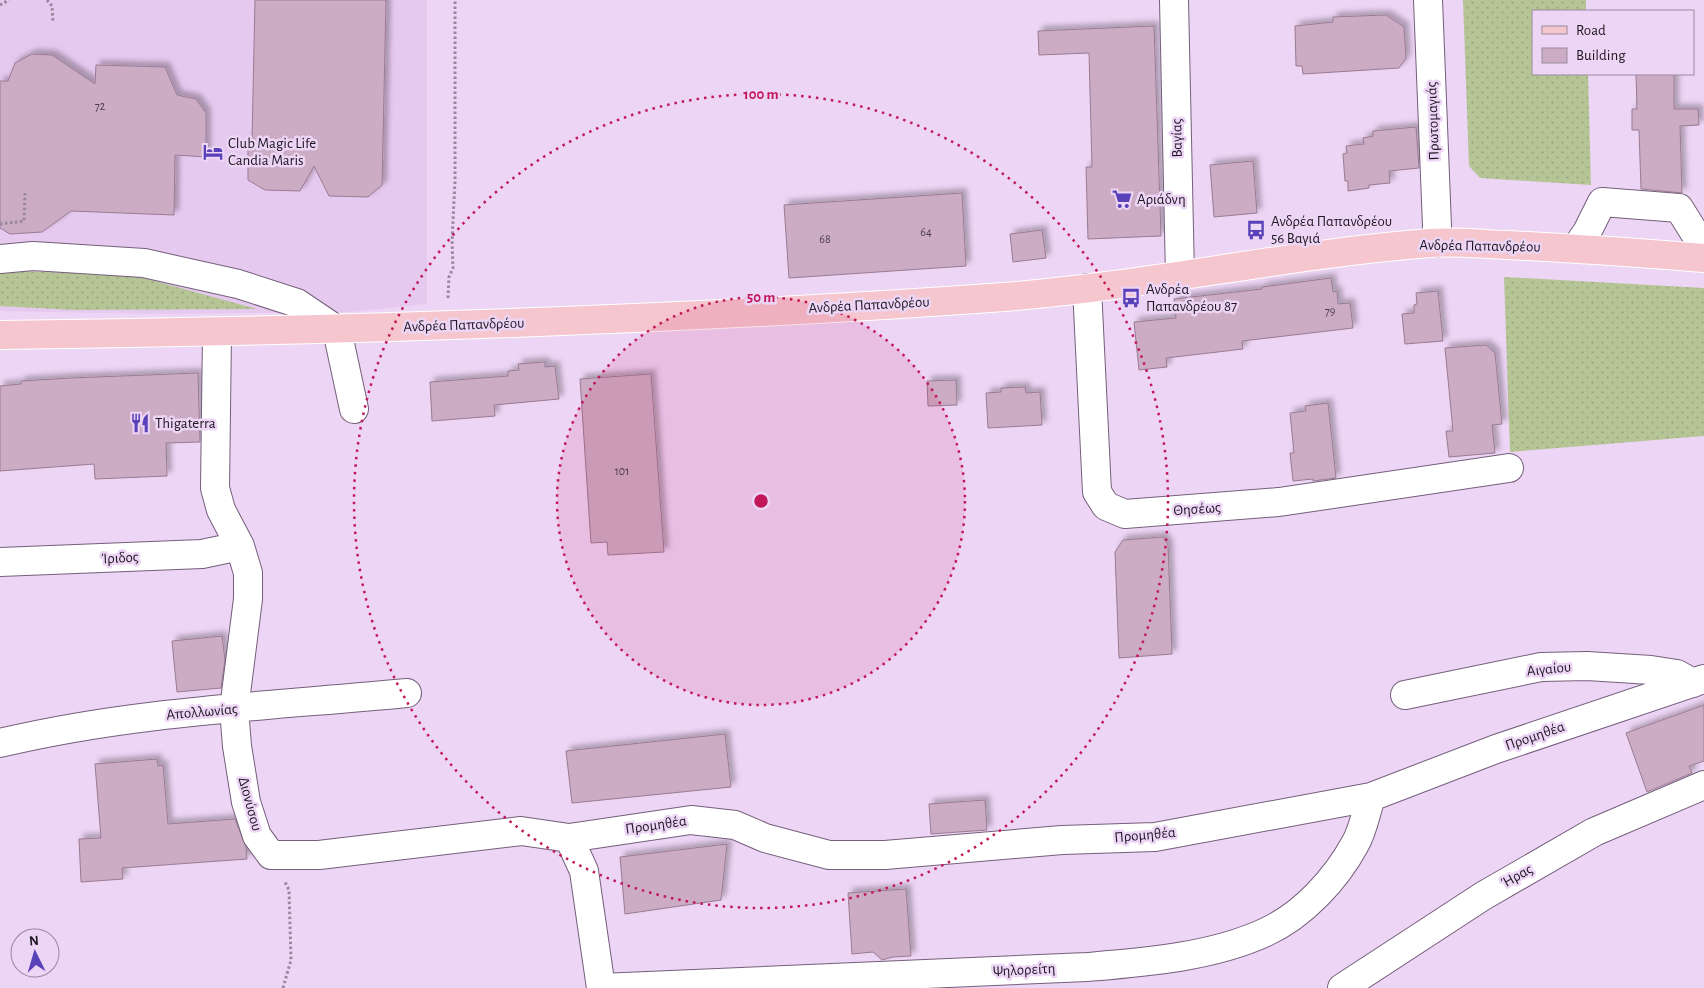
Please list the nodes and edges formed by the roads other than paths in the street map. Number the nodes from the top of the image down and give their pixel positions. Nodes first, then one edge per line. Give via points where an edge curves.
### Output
1 (1174, 0) edge
2 (1428, 0) edge
3 (1436, 243) junction
4 (1576, 248) junction
5 (1704, 248) edge
6 (1704, 258) edge
7 (0, 259) edge
8 (1180, 276) junction
9 (1087, 288) junction
10 (337, 330) junction
11 (217, 333) junction
12 (0, 335) edge
13 (354, 409) dead end
14 (1509, 468) dead end
15 (240, 546) junction
16 (0, 562) edge
17 (1698, 681) edge
18 (407, 693) dead end
19 (1405, 695) dead end
20 (234, 709) junction
21 (0, 743) edge
22 (1704, 785) edge
23 (1371, 797) junction
24 (569, 838) junction
25 (601, 988) edge
26 (1342, 988) edge

1 - 8 street, Βαγίας
2 - 3 street, Πρωτομαγιάς
3 - 4 main road, Ανδρέα Παπανδρέου
3 - 8 main road, Ανδρέα Παπανδρέου via 1344,251
4 - 5 street via 1602,202 1679,208
4 - 6 main road, Ανδρέα Παπανδρέου
7 - 10 street via 34,256 144,263 238,284 297,302
8 - 9 main road, Ανδρέα Παπανδρέου
9 - 10 main road, Ανδρέα Παπανδρέου via 1008,297 675,316
9 - 14 street, Θησέως via 1097,492 1106,506 1125,514 1279,502
10 - 11 main road, Ανδρέα Παπανδρέου
10 - 13 street
11 - 12 main road, Ανδρέα Παπανδρέου
11 - 15 street, Διονύσου via 215,488
15 - 16 street, Ίριδος via 202,554
15 - 20 street, Διονύσου via 248,573 248,599
17 - 19 street, Αιγαίου via 1677,674 1561,666 1541,667
17 - 23 street, Προμηθέα via 1496,749
18 - 20 street, Απολλωνίας
20 - 21 street, Απολλωνίας via 132,717
20 - 24 street, Διονύσου via 246,802 257,836 271,855 319,855 521,832
22 - 26 street, Ήρας via 1594,832 1475,900
23 - 24 street, Προμηθέα via 1155,837 1062,840 885,854 829,855 766,838 735,824 691,820
23 - 25 street, Ψηλορείτη via 1356,843 1308,903 1267,931 1221,947 1137,963 1087,967
24 - 25 street via 584,871

